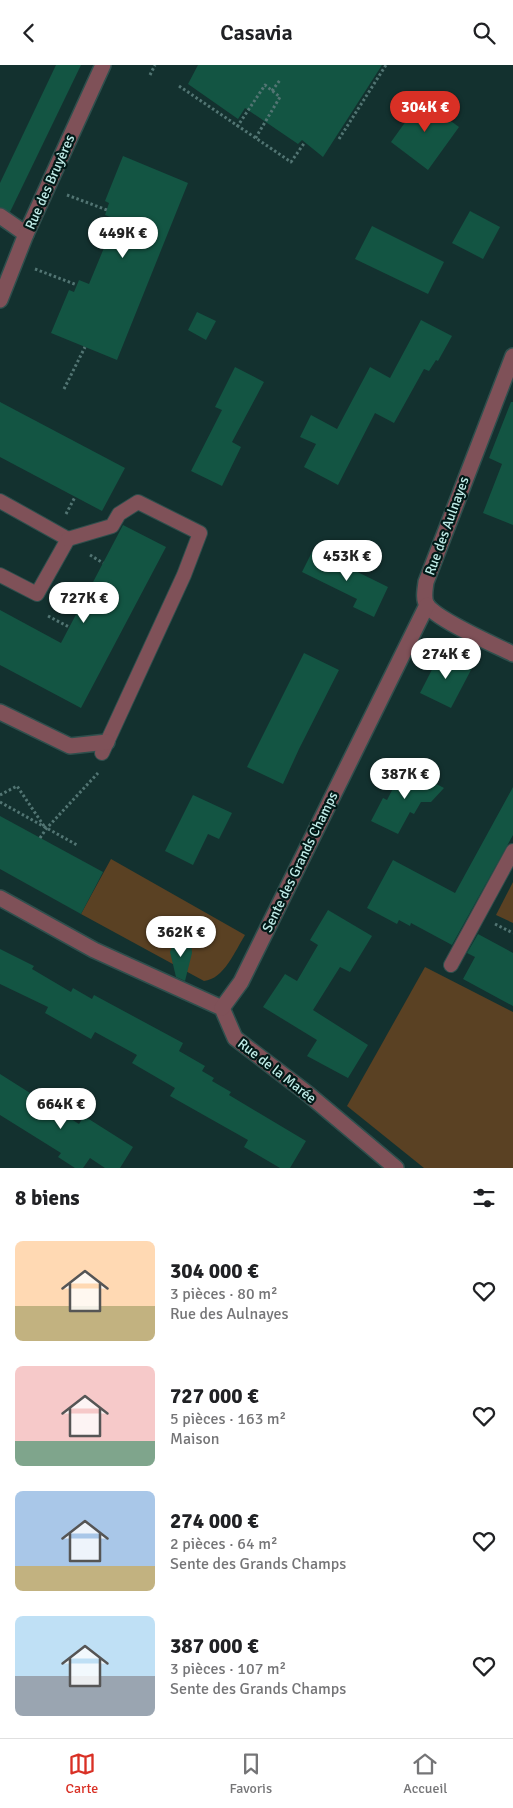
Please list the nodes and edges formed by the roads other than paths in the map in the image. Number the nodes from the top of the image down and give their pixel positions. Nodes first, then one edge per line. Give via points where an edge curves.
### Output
1 (103, 65) edge
2 (0, 216) edge
3 (26, 234) junction
4 (0, 300) edge
5 (513, 356) edge
6 (0, 501) edge
7 (68, 539) junction
8 (0, 575) edge
9 (427, 605) junction
10 (513, 654) edge
11 (0, 712) edge
12 (105, 747) joint
13 (513, 851) edge
14 (0, 898) edge
15 (452, 965) dead end
16 (222, 1008) junction
17 (396, 1168) edge

1 - 3 street, Rue des Bruyères
2 - 3 street
3 - 4 street, Rue des Bruyères
5 - 9 street, Rue des Aulnayes via 426,583
6 - 7 lane
7 - 8 lane via 37,594
7 - 12 lane via 112,526 119,514 138,502 200,533
9 - 10 street via 438,615
9 - 16 street, Sente des Grands Champs via 242,983
11 - 12 street via 70,746
13 - 15 lane
14 - 16 street via 94,950
16 - 17 street, Rue de la Marée via 235,1038

